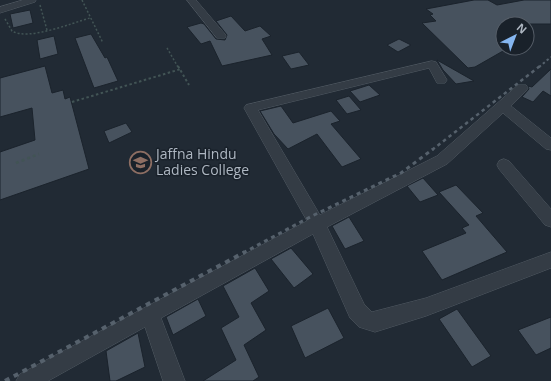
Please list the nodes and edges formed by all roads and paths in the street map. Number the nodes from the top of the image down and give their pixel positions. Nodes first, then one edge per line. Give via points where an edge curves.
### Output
1 (32, 0) edge
2 (39, 0) edge
3 (82, 0) edge
4 (191, 0) edge
5 (1, 10) edge
6 (90, 18) junction
7 (47, 30) junction
8 (221, 36) dead end
9 (103, 43) dead end
10 (167, 48) dead end
11 (181, 69) junction
12 (441, 80) dead end
13 (189, 85) dead end
14 (522, 88) dead end
15 (72, 102) dead end
16 (502, 105) junction
17 (551, 145) edge
18 (38, 154) dead end
19 (16, 163) dead end
20 (504, 165) dead end
21 (551, 220) edge
22 (317, 224) junction
23 (551, 260) edge
24 (150, 314) junction
25 (27, 381) edge
26 (174, 381) edge

1 - 5 street
2 - 7 path
3 - 6 path
4 - 8 street
5 - 7 path via 10,29 16,33 29,34
6 - 7 path
6 - 9 path
10 - 11 path
11 - 13 path
11 - 15 path
12 - 22 street via 432,64 250,108
14 - 16 street
16 - 17 street
16 - 22 street via 442,160
18 - 19 path
20 - 21 street
22 - 23 street via 357,311 362,319 368,322 426,307
22 - 24 street
24 - 25 street
24 - 26 street

